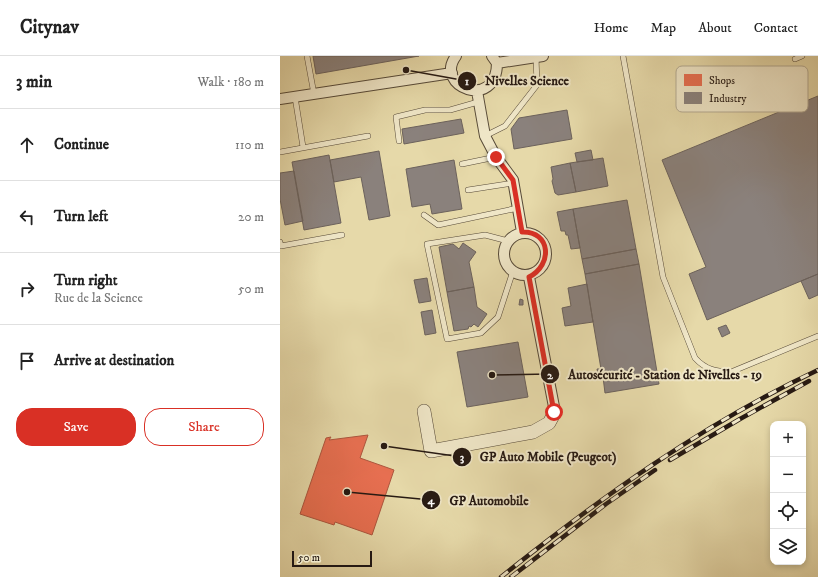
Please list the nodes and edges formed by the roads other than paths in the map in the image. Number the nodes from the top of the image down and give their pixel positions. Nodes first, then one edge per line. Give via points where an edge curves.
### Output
1 (307, 56) edge
2 (456, 56) edge
3 (623, 56) edge
4 (802, 56) edge
5 (540, 57) edge
6 (495, 59) edge
7 (795, 59) dead end
8 (452, 73) junction
9 (477, 91) junction
10 (314, 94) junction
11 (295, 97) junction
12 (280, 99) edge
13 (478, 102) junction
14 (368, 136) dead end
15 (485, 136) junction
16 (399, 141) dead end
17 (303, 147) junction
18 (280, 152) edge
19 (496, 157) junction
20 (462, 164) dead end
21 (513, 183) junction
22 (468, 190) dead end
23 (518, 208) junction
24 (424, 215) dead end
25 (522, 232) junction
26 (342, 236) dead end
27 (508, 241) junction
28 (280, 242) edge
29 (512, 272) junction
30 (529, 277) junction
31 (818, 336) edge
32 (424, 411) dead end
33 (554, 412) joint

1 - 10 lane
2 - 8 street
3 - 31 lane via 663,277 695,358 703,367 731,372
4 - 7 lane
5 - 6 street
5 - 15 lane via 537,85 505,126
6 - 9 street via 497,70 492,82
8 - 9 street via 460,87
8 - 10 street
9 - 13 street
10 - 11 street
11 - 12 street
11 - 17 lane
13 - 15 street
13 - 16 lane via 450,110 425,110 396,117
14 - 17 lane
15 - 19 street
17 - 18 lane
19 - 20 lane
19 - 21 street
21 - 22 lane
21 - 23 street
23 - 24 lane via 438,225
23 - 25 street
25 - 27 street
25 - 30 street via 530,232 545,245 546,256 542,267
26 - 28 lane via 281,246
27 - 29 street via 504,252 506,263
27 - 29 lane via 485,236 427,244 447,339 481,333 498,317
29 - 30 street
30 - 33 street
32 - 33 street via 431,451 533,432 549,423

